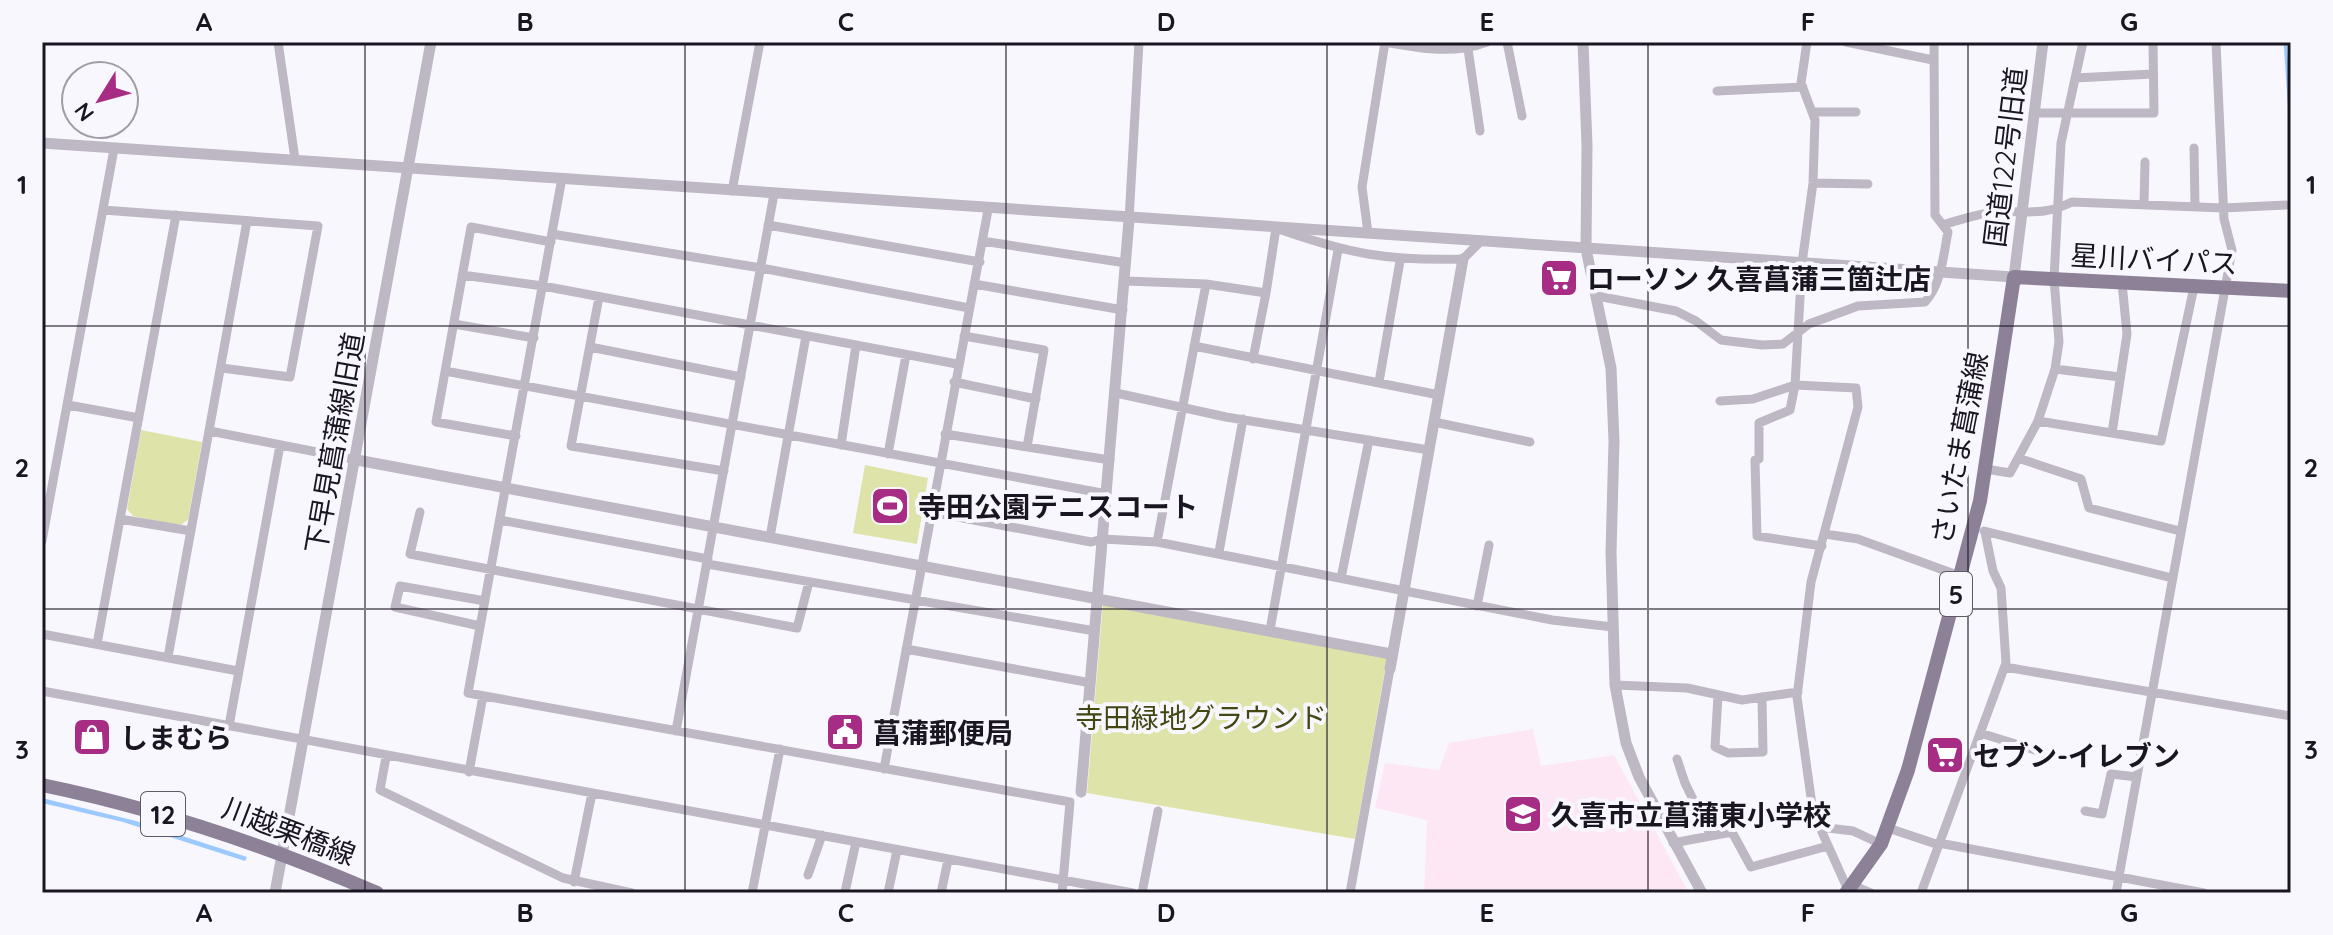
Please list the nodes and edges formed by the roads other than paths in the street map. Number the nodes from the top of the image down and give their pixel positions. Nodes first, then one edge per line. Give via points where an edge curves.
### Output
1 (278, 42) edge
2 (431, 42) edge
3 (760, 42) edge
4 (1139, 42) edge
5 (1385, 42) edge
6 (1487, 42) edge
7 (1507, 42) edge
8 (1583, 42) edge
9 (1807, 42) edge
10 (1846, 42) edge
11 (1934, 42) edge
12 (2043, 42) edge
13 (2083, 42) edge
14 (2153, 42) edge
15 (2216, 42) edge
16 (1468, 49) junction
17 (1933, 60) junction
18 (2153, 74) junction
19 (2075, 78) junction
20 (1803, 87) junction
21 (1717, 91) dead end
22 (1812, 112) junction
23 (1856, 112) dead end
24 (2035, 113) junction
25 (2065, 115) junction
26 (1522, 116) dead end
27 (1480, 131) dead end
28 (42, 143) edge
29 (2194, 148) dead end
30 (114, 149) junction
31 (295, 159) junction
32 (2145, 162) dead end
33 (407, 167) junction
34 (562, 178) junction
35 (1813, 183) junction
36 (1868, 184) dead end
37 (732, 191) junction
38 (774, 194) junction
39 (2144, 204) junction
40 (2286, 205) dead end
41 (2195, 206) junction
42 (2223, 208) junction
43 (2056, 209) junction
44 (103, 210) junction
45 (988, 210) junction
46 (176, 215) junction
47 (2023, 215) junction
48 (1129, 220) junction
49 (247, 221) junction
50 (1945, 224) junction
51 (768, 225) junction
52 (1276, 228) junction
53 (1368, 233) junction
54 (551, 238) junction
55 (982, 241) junction
56 (1481, 241) junction
57 (1586, 249) junction
58 (1338, 250) junction
59 (1463, 259) junction
60 (1400, 261) junction
61 (980, 262) junction
62 (1126, 263) junction
63 (1802, 263) junction
64 (761, 268) junction
65 (1940, 272) junction
66 (462, 275) junction
67 (2014, 277) junction
68 (2054, 279) junction
69 (1125, 281) junction
70 (2122, 283) junction
71 (974, 284) junction
72 (1206, 284) junction
73 (543, 286) junction
74 (2194, 287) junction
75 (2227, 290) junction
76 (2291, 291) edge
77 (1266, 293) junction
78 (1597, 296) junction
79 (599, 297) junction
80 (969, 308) junction
81 (1123, 310) junction
82 (454, 324) junction
83 (750, 325) junction
84 (1797, 331) junction
85 (806, 336) junction
86 (964, 336) junction
87 (534, 338) junction
88 (856, 345) junction
89 (1194, 346) junction
90 (590, 347) junction
91 (906, 355) junction
92 (1253, 359) junction
93 (957, 364) junction
94 (222, 368) junction
95 (1317, 369) junction
96 (2055, 369) junction
97 (445, 371) junction
98 (741, 377) junction
99 (2120, 377) junction
100 (954, 382) junction
101 (1379, 382) junction
102 (1795, 385) junction
103 (524, 387) junction
104 (1116, 393) junction
105 (1439, 395) junction
106 (580, 399) junction
107 (1036, 399) junction
108 (1720, 401) dead end
109 (68, 405) junction
110 (1182, 407) junction
111 (139, 418) junction
112 (1243, 419) junction
113 (2038, 421) junction
114 (1434, 422) junction
115 (732, 425) junction
116 (1306, 429) junction
117 (210, 431) junction
118 (2112, 433) junction
119 (945, 434) junction
120 (788, 435) junction
121 (516, 436) junction
122 (1369, 440) junction
123 (1530, 442) dead end
124 (280, 445) junction
125 (841, 445) junction
126 (1027, 447) junction
127 (1429, 450) junction
128 (888, 454) junction
129 (2018, 458) junction
130 (357, 460) junction
131 (1110, 460) junction
132 (940, 463) junction
133 (1986, 469) junction
134 (724, 471) junction
135 (506, 489) junction
136 (1107, 494) junction
137 (420, 512) dead end
138 (931, 512) junction
139 (120, 519) junction
140 (500, 520) junction
141 (714, 526) junction
142 (1979, 530) junction
143 (191, 531) junction
144 (2180, 531) junction
145 (1825, 534) junction
146 (770, 537) junction
147 (1103, 539) junction
148 (42, 541) edge
149 (1157, 542) junction
150 (1489, 545) dead end
151 (1822, 546) junction
152 (1219, 552) junction
153 (707, 562) junction
154 (921, 565) junction
155 (1282, 565) junction
156 (490, 573) junction
157 (1960, 576) junction
158 (1341, 578) junction
159 (2172, 578) junction
160 (809, 582) junction
161 (1404, 592) junction
162 (1098, 598) junction
163 (485, 601) junction
164 (915, 601) junction
165 (1477, 606) junction
166 (698, 611) junction
167 (480, 626) junction
168 (1613, 627) junction
169 (1270, 630) junction
170 (1095, 631) junction
171 (42, 634) edge
172 (97, 644) junction
173 (906, 649) junction
174 (1391, 654) junction
175 (168, 657) junction
176 (2005, 667) junction
177 (1390, 669) joint
178 (238, 671) junction
179 (1091, 683) junction
180 (1615, 685) junction
181 (42, 691) edge
182 (1798, 692) junction
183 (2153, 692) junction
184 (1718, 695) junction
185 (483, 696) junction
186 (1762, 697) junction
187 (2291, 716) edge
188 (229, 726) junction
189 (676, 731) junction
190 (1980, 733) junction
191 (303, 741) junction
192 (780, 749) junction
193 (2035, 750) dead end
194 (386, 757) junction
195 (1677, 759) dead end
196 (884, 769) junction
197 (469, 772) junction
198 (2137, 777) junction
199 (42, 785) edge
200 (1081, 792) dead end
201 (592, 793) junction
202 (1158, 811) dead end
203 (2085, 811) dead end
204 (765, 824) junction
205 (1820, 827) junction
206 (1888, 828) junction
207 (822, 835) junction
208 (1711, 836) junction
209 (856, 842) junction
210 (1673, 843) junction
211 (1881, 844) junction
212 (1939, 844) junction
213 (1828, 846) junction
214 (897, 850) junction
215 (282, 852) junction
216 (948, 860) junction
217 (808, 875) dead end
218 (2119, 877) junction
219 (1065, 880) junction
220 (574, 882) junction
221 (1849, 890) edge
222 (845, 892) edge
223 (275, 893) edge
224 (377, 893) edge
225 (632, 893) edge
226 (752, 893) edge
227 (888, 893) edge
228 (941, 893) edge
229 (1062, 893) edge
230 (1133, 893) edge
231 (1142, 893) edge
232 (1350, 893) edge
233 (1702, 893) edge
234 (1871, 893) edge
235 (1921, 893) edge
236 (2116, 893) edge
237 (2204, 893) edge

1 - 31 street
2 - 33 street, 下早見菖蒲線旧道
3 - 37 street
4 - 48 street
5 - 16 street via 1419,50
5 - 53 street via 1362,187
6 - 16 street
7 - 26 street
8 - 57 street
9 - 20 street
10 - 17 street
11 - 17 street
12 - 24 street, 国道122号旧道
13 - 19 street
14 - 18 street
15 - 42 street
16 - 27 street
17 - 50 street via 1935,215
18 - 19 street
18 - 25 street via 2154,113
19 - 25 street
20 - 21 street
20 - 22 street
22 - 23 street
22 - 35 street
24 - 25 street
24 - 47 street, 国道122号旧道
25 - 43 street
28 - 30 street
29 - 41 street
30 - 31 street
30 - 44 street
31 - 33 street
32 - 39 street
33 - 34 street
33 - 130 street, 下早見菖蒲線旧道
34 - 37 street
34 - 54 street
35 - 36 street
35 - 63 street
37 - 38 street
38 - 45 street
38 - 51 street
39 - 41 street
39 - 43 street via 2072,202
40 - 42 street
41 - 42 street
42 - 75 street via 2232,242
43 - 47 street
43 - 68 street
44 - 46 street
44 - 109 street
45 - 48 street
45 - 55 street
46 - 49 street
46 - 111 street
47 - 50 street via 1996,212
47 - 67 street, 国道122号旧道
48 - 52 street
48 - 62 street
49 - 94 street
49 - 94 street via 318,226 290,377
50 - 65 street
51 - 61 street
51 - 64 street
52 - 53 street
52 - 58 street
52 - 77 street
53 - 56 street
54 - 64 street
54 - 66 street via 471,227
54 - 73 street
55 - 61 street
55 - 62 street
56 - 57 street
56 - 59 street
57 - 63 street
57 - 78 street
58 - 60 street
58 - 95 street
59 - 60 street
59 - 105 street
60 - 101 street
61 - 71 street
62 - 69 street
63 - 65 street
63 - 84 street
64 - 80 street
64 - 83 street
65 - 67 street
65 - 84 street via 1925,302 1858,306
66 - 73 street
66 - 82 street
67 - 68 main road, 星川バイパス
67 - 133 main road, さいたま菖蒲線 / 5
68 - 70 main road, 星川バイパス
68 - 96 street via 2059,319
69 - 72 street
69 - 81 street
70 - 74 main road, 星川バイパス
70 - 99 street via 2127,334
71 - 80 street
71 - 81 street
72 - 77 street
72 - 89 street
73 - 79 street
73 - 87 street
74 - 75 main road, 星川バイパス
74 - 118 street via 2161,441
75 - 76 main road, 星川バイパス
75 - 144 street
77 - 92 street
78 - 84 street via 1676,311 1721,340 1740,344 1783,344
78 - 168 street via 1611,368
79 - 83 street
79 - 90 street
80 - 86 street
81 - 104 street
82 - 87 street
82 - 97 street
83 - 85 street
83 - 98 street
84 - 102 street
85 - 88 street
85 - 120 street
86 - 93 street
86 - 107 street via 1044,350
87 - 103 street
88 - 91 street
88 - 125 street
89 - 92 street
89 - 110 street
90 - 98 street
90 - 106 street
91 - 93 street
91 - 128 street
92 - 95 street
93 - 100 street
94 - 117 street
95 - 101 street
95 - 116 street
96 - 99 street
96 - 113 street
97 - 103 street
97 - 121 street via 436,422
98 - 115 street
99 - 118 street
100 - 107 street
100 - 119 street
101 - 105 street
102 - 108 street via 1753,399
102 - 145 street via 1856,388 1858,407
102 - 151 street via 1790,410 1759,423 1757,536
103 - 106 street
103 - 121 street
104 - 110 street
104 - 131 street
105 - 114 street
106 - 115 street
106 - 134 street via 571,446
107 - 126 street
109 - 111 street
109 - 148 street
110 - 112 street
110 - 149 street
111 - 139 street
112 - 116 street
112 - 152 street
113 - 118 street
113 - 129 street
114 - 123 street
114 - 127 street
115 - 120 street
115 - 134 street
116 - 122 street
116 - 155 street
117 - 124 street
117 - 143 street
119 - 126 street
119 - 132 street
120 - 125 street
120 - 146 street
121 - 135 street
122 - 127 street
122 - 158 street
124 - 130 street
124 - 178 street
125 - 128 street
126 - 131 street
127 - 161 street
128 - 132 street
129 - 133 street via 2010,473
129 - 144 street via 2081,479 2089,508
130 - 135 street
130 - 191 street, 下早見菖蒲線旧道
131 - 136 street
132 - 136 street
132 - 138 street
133 - 142 main road, さいたま菖蒲線 / 5
134 - 141 street
135 - 140 street
135 - 141 street
136 - 147 street
137 - 156 street via 410,554
138 - 147 street via 1091,542
138 - 154 street
139 - 143 street
139 - 172 street
140 - 153 street
140 - 156 street
141 - 146 street
141 - 153 street
142 - 157 main road, さいたま菖蒲線 / 5
142 - 159 street
142 - 176 street via 2006,618
143 - 175 street
144 - 159 street
145 - 151 street
145 - 157 street via 1858,539
146 - 154 street
147 - 149 street
147 - 162 street
149 - 152 street
150 - 165 street
151 - 182 street via 1806,612
152 - 155 street
153 - 160 street
153 - 166 street
154 - 162 street
154 - 164 street
155 - 158 street
155 - 169 street
156 - 163 street
156 - 166 street
157 - 206 main road, さいたま菖蒲線 / 5
158 - 161 street
159 - 183 street
160 - 164 street
160 - 166 street via 797,628
161 - 165 street
161 - 174 street
162 - 169 street
162 - 170 street
163 - 167 street
163 - 167 street via 400,586 395,607
164 - 170 street
164 - 173 street
165 - 168 street
166 - 189 street
167 - 185 street via 468,693
168 - 180 street
169 - 174 street
170 - 179 street
171 - 172 street
172 - 175 street
173 - 179 street
173 - 196 street
174 - 177 street
175 - 178 street
176 - 183 street
176 - 190 street
177 - 232 street
178 - 188 street
179 - 200 street
180 - 184 street
180 - 210 street via 1626,743
181 - 188 street
182 - 186 street
182 - 205 street via 1803,759
183 - 187 street
183 - 198 street
184 - 186 street
184 - 186 street via 1715,747 1728,753 1763,752
185 - 189 street
185 - 197 street
188 - 191 street
189 - 192 street
190 - 193 street
190 - 212 street
191 - 194 street
191 - 215 street, 下早見菖蒲線旧道
192 - 196 street
192 - 204 street
194 - 197 street
194 - 220 street via 380,790
195 - 208 street
196 - 219 street via 1070,802
197 - 201 street
198 - 203 street via 2111,774 2102,814
198 - 218 street
199 - 215 main road, 川越栗橋線 / 12 via 175,817
201 - 204 street
201 - 220 street
202 - 231 street
204 - 207 street
204 - 226 street
205 - 211 street via 1853,831
205 - 213 street
206 - 211 main road, さいたま菖蒲線 / 5
206 - 212 street
207 - 209 street
207 - 217 street
208 - 210 street
208 - 213 street via 1732,832 1751,867
209 - 214 street
209 - 222 street
210 - 233 street
211 - 221 main road, さいたま菖蒲線 / 5
212 - 218 street
212 - 235 street
213 - 221 street
214 - 216 street
214 - 227 street
215 - 223 street, 下早見菖蒲線旧道
215 - 224 main road, 川越栗橋線 / 12
216 - 219 street
216 - 228 street
218 - 236 street
218 - 237 street
219 - 229 street
219 - 230 street
220 - 225 street
221 - 234 street

